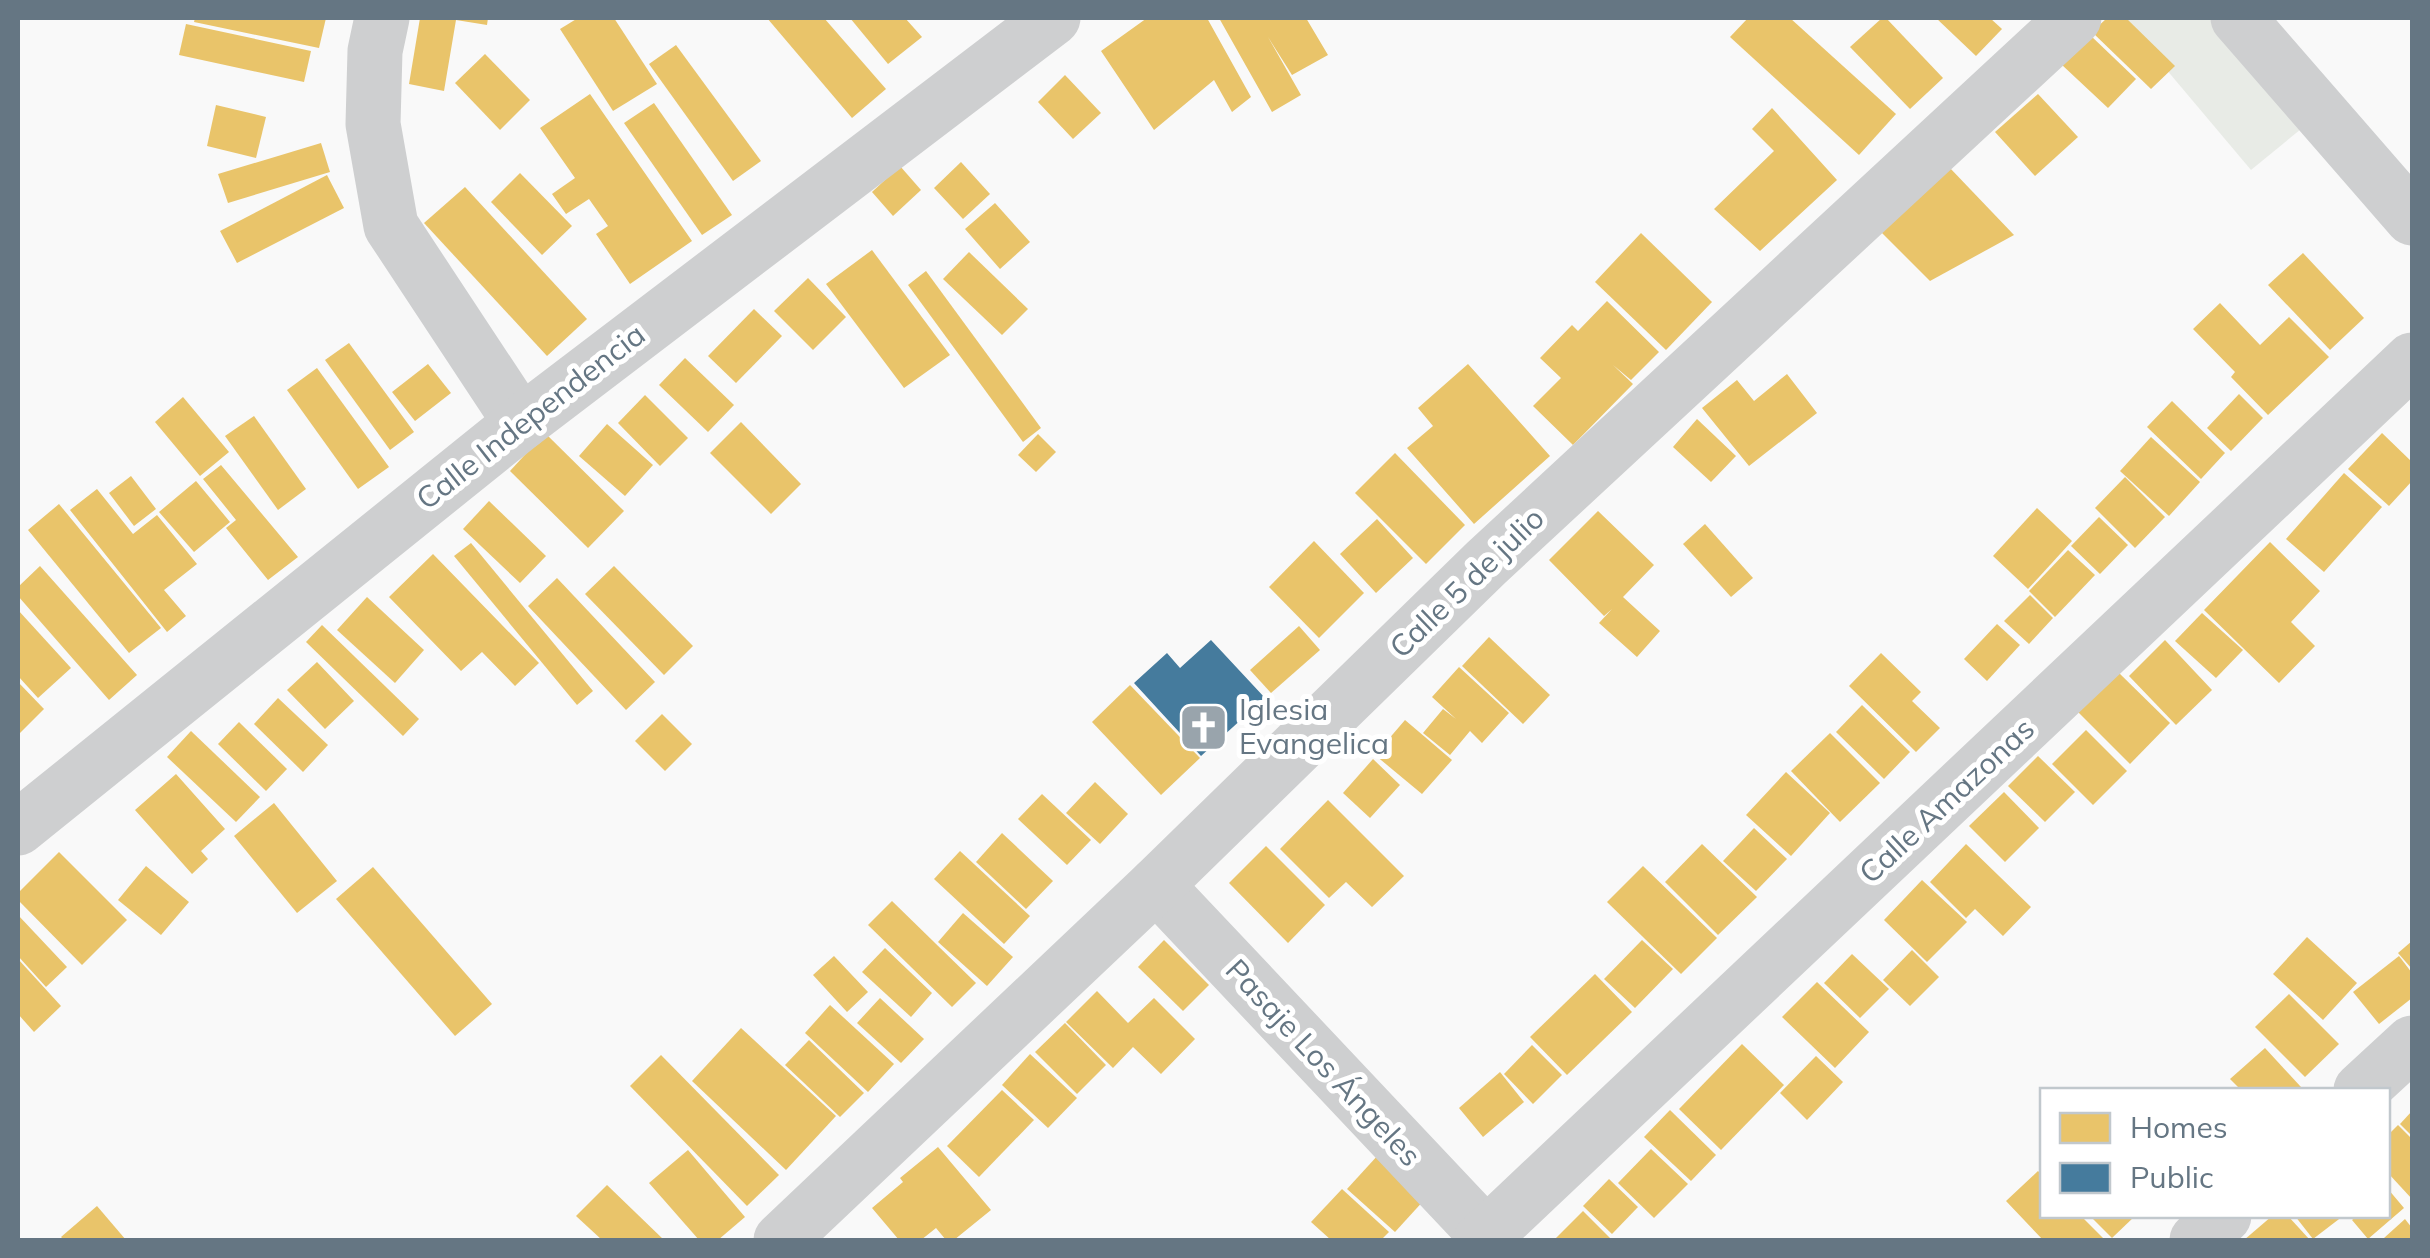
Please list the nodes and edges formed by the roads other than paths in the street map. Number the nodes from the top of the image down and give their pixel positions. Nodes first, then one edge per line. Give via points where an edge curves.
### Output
1 (382, 18) edge
2 (1053, 18) edge
3 (2074, 18) edge
4 (2238, 18) edge
5 (2412, 218) edge
6 (2412, 360) edge
7 (521, 423) junction
8 (18, 828) edge
9 (1156, 885) junction
10 (2412, 1043) edge
11 (2363, 1088) edge
12 (2222, 1218) edge
13 (1486, 1239) edge
14 (781, 1240) edge
15 (2197, 1240) edge

1 - 7 street via 373,124 391,226
2 - 7 street, Calle Independencia
3 - 9 street, Calle 5 de julio via 1486,563
4 - 5 street
6 - 13 street, Calle Amazonas
7 - 8 street, Calle Independencia
9 - 13 street, Pasaje Los Ángeles
9 - 14 street, Calle 5 de julio
10 - 11 street
12 - 15 street

